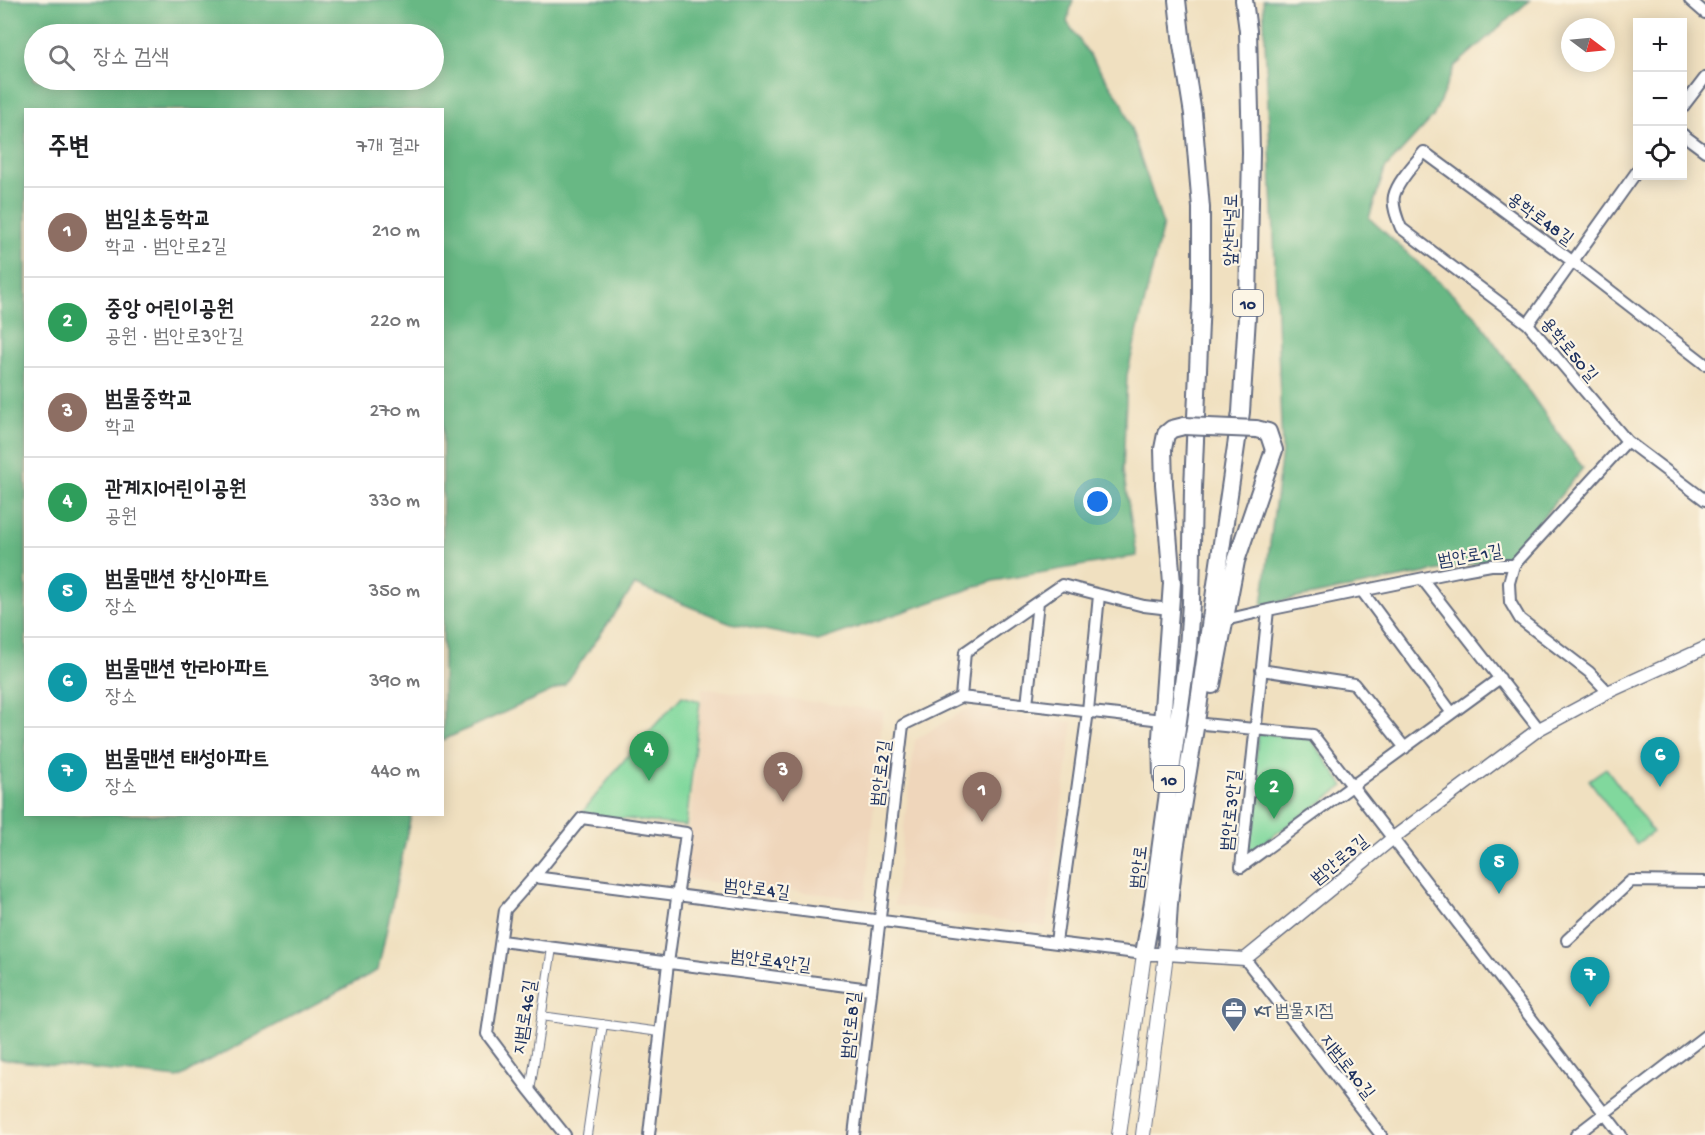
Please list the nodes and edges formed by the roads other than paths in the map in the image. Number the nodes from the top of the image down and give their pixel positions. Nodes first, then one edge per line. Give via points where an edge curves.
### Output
1 (1178, 0) edge
2 (1244, 0) edge
3 (1690, 0) edge
4 (1705, 13) edge
5 (1705, 78) edge
6 (1687, 103) edge
7 (1687, 137) edge
8 (1705, 151) edge
9 (1633, 177) edge
10 (1401, 228) joint
11 (1572, 261) junction
12 (1528, 324) junction
13 (1705, 364) edge
14 (1627, 441) junction
15 (1705, 500) edge
16 (1514, 565) junction
17 (1423, 580) junction
18 (1362, 591) junction
19 (1099, 595) junction
20 (1038, 602) junction
21 (1191, 603) joint
22 (1212, 603) joint
23 (1170, 609) junction
24 (1268, 610) junction
25 (1225, 620) junction
26 (1705, 648) edge
27 (1261, 670) junction
28 (1500, 678) junction
29 (1608, 692) junction
30 (961, 697) junction
31 (1027, 705) junction
32 (1088, 711) junction
33 (1452, 714) junction
34 (1162, 720) junction
35 (1204, 724) junction
36 (1254, 728) junction
37 (1539, 729) junction
38 (1405, 748) junction
39 (1352, 786) junction
40 (1163, 828) junction
41 (1393, 838) junction
42 (1175, 850) junction
43 (534, 877) junction
44 (1705, 882) edge
45 (677, 895) junction
46 (879, 920) junction
47 (1567, 940) dead end
48 (501, 941) junction
49 (1056, 942) junction
50 (552, 948) junction
51 (1144, 954) junction
52 (1166, 954) junction
53 (1245, 959) junction
54 (668, 963) junction
55 (870, 989) junction
56 (541, 1016) junction
57 (603, 1024) junction
58 (660, 1032) junction
59 (1705, 1036) edge
60 (530, 1091) junction
61 (1605, 1113) junction
62 (565, 1135) edge
63 (587, 1135) edge
64 (649, 1135) edge
65 (854, 1135) edge
66 (1119, 1135) edge
67 (1143, 1135) edge
68 (1380, 1135) edge
69 (1576, 1135) edge
70 (1621, 1135) edge

1 - 21 highway, 앞산터널로 / 10 via 1201,208
2 - 22 highway, 앞산터널로 / 10 via 1251,152 1246,337 1241,412
3 - 4 street
5 - 6 street
7 - 8 street
9 - 11 street
10 - 11 street, 용학로48길 via 1394,195 1424,152
10 - 12 street, 용학로50길
11 - 12 street
11 - 13 street, 용학로48길
12 - 14 street, 용학로50길
14 - 15 street, 용학로50길
14 - 16 street, 범안로1길
16 - 17 street, 범안로1길 via 1491,565
16 - 29 street via 1509,583 1510,602 1520,619 1589,672
17 - 18 street, 범안로1길
17 - 28 street
18 - 24 street, 범안로1길
18 - 33 street
19 - 20 street via 1062,585
19 - 23 street
19 - 32 street
20 - 30 street via 965,652
20 - 31 street
21 - 40 highway, 범안로 / 10
22 - 42 highway, 범안로 / 10
23 - 25 highway, bridge via 1172,583 1163,450 1166,434 1184,426 1256,429 1268,432 1274,450 1236,561
23 - 34 highway
24 - 25 street
24 - 27 street, 범안로3안길
25 - 35 highway
26 - 29 street, 범안로3길
27 - 36 street, 범안로3안길
27 - 38 street via 1354,684
28 - 33 street, 범안로3안길
28 - 37 street
29 - 37 street, 범안로3길
30 - 31 street
30 - 46 street, 범안로2길 via 903,725
31 - 32 street
32 - 34 street
32 - 49 street
33 - 38 street, 범안로3안길
34 - 40 highway
35 - 36 street
35 - 42 highway
36 - 39 street via 1313,735
36 - 39 street, 범안로3안길 via 1241,867
37 - 41 street, 범안로3길
38 - 39 street, 범안로3안길
39 - 41 street
40 - 51 highway, 범안로 / 10
41 - 53 street, 범안로3길
41 - 61 street
42 - 52 highway, 범안로 / 10
43 - 45 street, 범안로4길
43 - 45 street via 582,818 686,833
43 - 48 street via 506,910
44 - 47 street via 1631,881
45 - 46 street, 범안로4길
45 - 54 street
46 - 49 street, 범안로4길
46 - 55 street, 범안로8길
48 - 50 street, 범안로4안길
48 - 60 street, 지범로46길 via 487,1034
49 - 51 street, 범안로4길
50 - 54 street, 범안로4안길
50 - 56 street, 지범로46길
51 - 52 street
51 - 66 main road, 범안로 / 10
52 - 53 street
52 - 67 main road, 범안로 / 10
53 - 68 street, 지범로40길
54 - 55 street, 범안로4안길
54 - 58 street
55 - 65 street, 범안로8길
56 - 57 street
56 - 60 street, 지범로46길
57 - 58 street
57 - 63 street
58 - 64 street
59 - 61 street
60 - 62 street, 지범로46길
61 - 69 street
61 - 70 street

